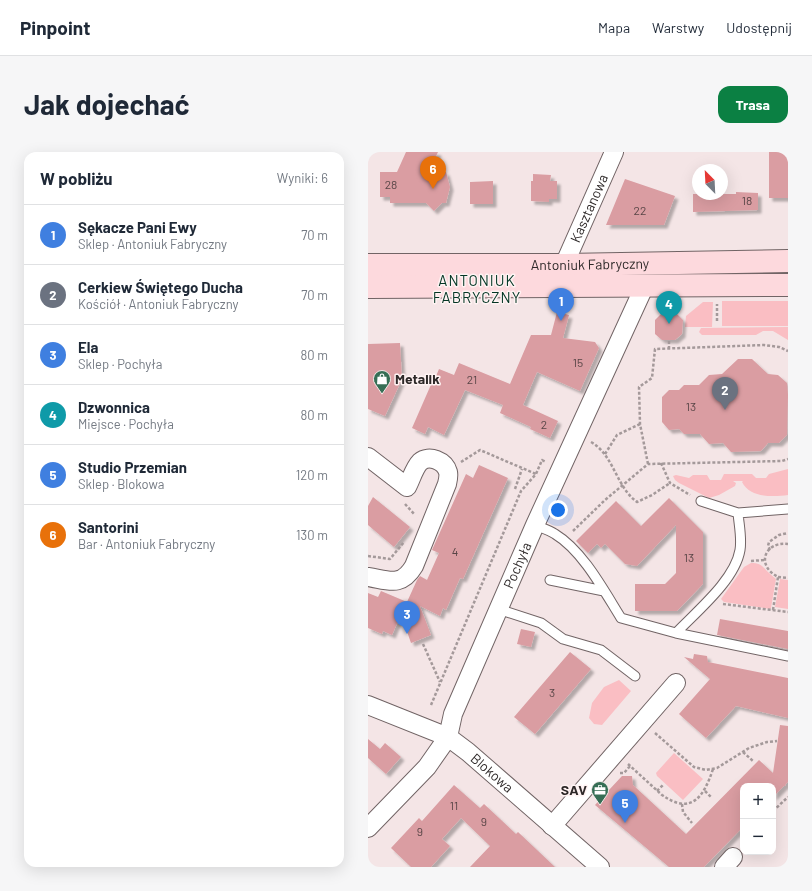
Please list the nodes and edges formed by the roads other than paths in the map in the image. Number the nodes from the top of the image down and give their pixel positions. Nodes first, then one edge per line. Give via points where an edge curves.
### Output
1 (614, 152) edge
2 (788, 262) edge
3 (368, 265) edge
4 (564, 265) junction
5 (645, 285) junction
6 (788, 285) edge
7 (368, 287) edge
8 (368, 457) edge
9 (701, 501) road end
10 (788, 509) edge
11 (738, 513) junction
12 (535, 525) junction
13 (368, 577) edge
14 (550, 580) dead end
15 (604, 591) junction
16 (498, 610) junction
17 (676, 633) junction
18 (788, 656) edge
19 (635, 676) dead end
20 (676, 683) dead end
21 (368, 705) edge
22 (448, 737) junction
23 (552, 826) junction
24 (368, 828) edge
25 (600, 867) edge

1 - 4 street, Kasztanowa
2 - 4 main road, Antoniuk Fabryczny
3 - 4 main road, Antoniuk Fabryczny
5 - 6 main road, Antoniuk Fabryczny
5 - 7 main road, Antoniuk Fabryczny
5 - 12 street, Pochyła
8 - 13 street via 407,487 419,463 424,460 435,459 448,471 447,484 409,574 390,582
9 - 11 lane
10 - 11 lane
11 - 17 lane via 741,536 737,561 706,602
12 - 15 lane via 564,540 589,567
12 - 16 street, Pochyła
14 - 15 lane
15 - 17 lane via 621,618
16 - 19 lane via 541,623 563,639 601,650
16 - 22 street, Pochyła via 453,714
17 - 18 lane
20 - 23 street
21 - 22 street, Blokowa
22 - 23 street, Blokowa
22 - 24 street, Pochyła via 427,767
23 - 25 street, Blokowa

